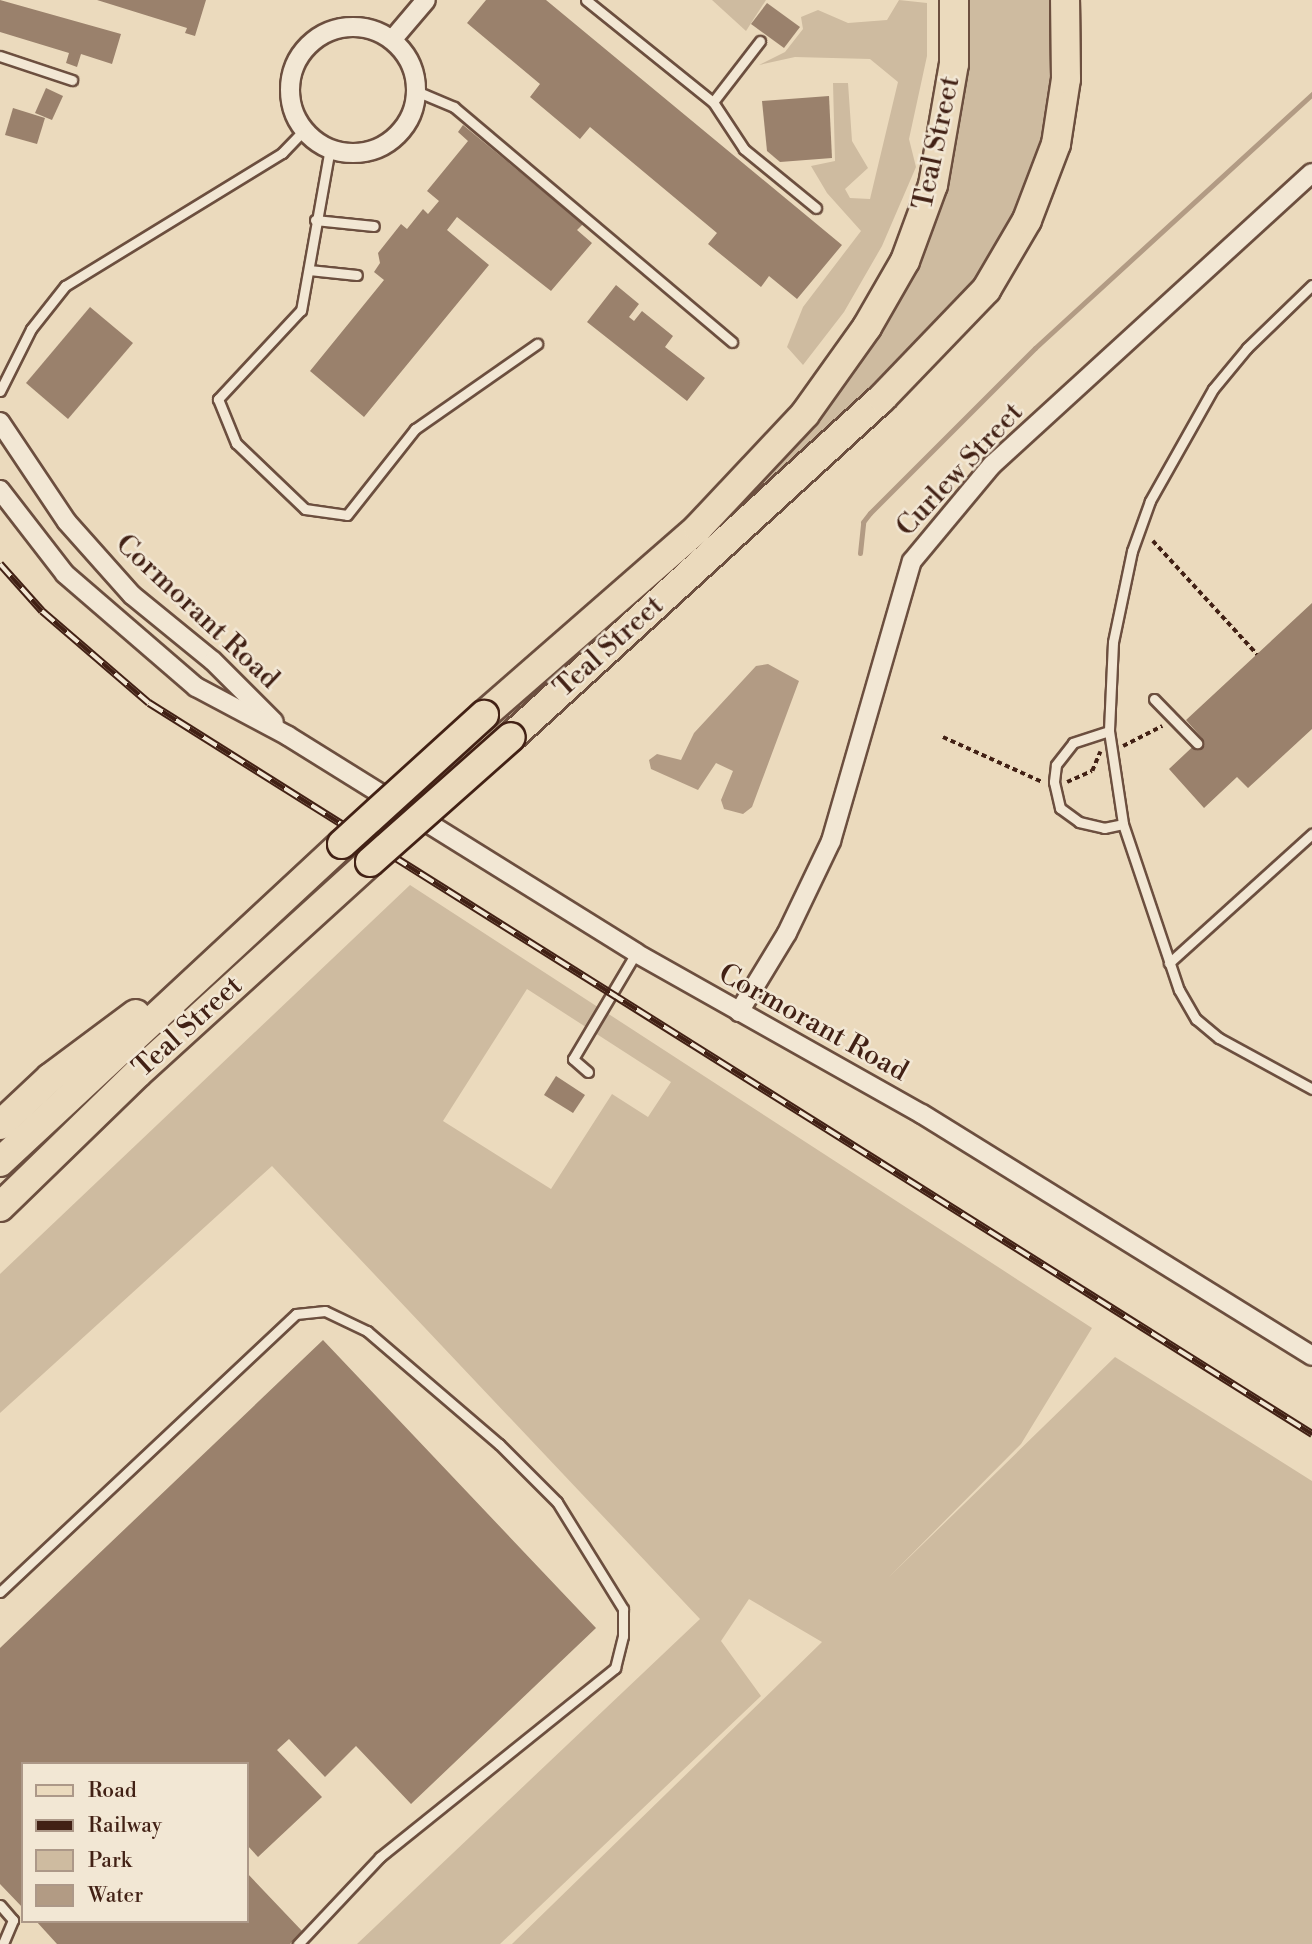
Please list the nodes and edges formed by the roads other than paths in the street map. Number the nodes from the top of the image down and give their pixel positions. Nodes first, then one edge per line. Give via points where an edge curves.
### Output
1 (426, 0) edge
2 (586, 0) edge
3 (954, 0) edge
4 (1065, 0) edge
5 (392, 40) junction
6 (760, 41) dead end
7 (0, 55) edge
8 (72, 80) dead end
9 (416, 91) junction
10 (713, 102) junction
11 (304, 130) junction
12 (330, 148) junction
13 (1312, 173) edge
14 (816, 208) dead end
15 (315, 220) junction
16 (374, 226) dead end
17 (310, 270) junction
18 (357, 275) dead end
19 (1312, 285) edge
20 (732, 342) dead end
21 (537, 344) dead end
22 (0, 391) edge
23 (0, 422) edge
24 (0, 490) edge
25 (1154, 699) dead end
26 (1109, 731) junction
27 (288, 736) junction
28 (1197, 743) dead end
29 (1123, 824) junction
30 (1312, 834) edge
31 (247, 930) junction
32 (636, 953) junction
33 (1168, 963) junction
34 (739, 1012) junction
35 (588, 1072) dead end
36 (138, 1073) junction
37 (1312, 1089) edge
38 (0, 1125) edge
39 (0, 1163) edge
40 (0, 1207) edge
41 (0, 1227) edge
42 (1312, 1356) edge
43 (0, 1592) edge
44 (0, 1905) edge
45 (3, 1944) edge
46 (298, 1944) edge

1 - 5 street
2 - 10 lane
3 - 31 main road, Teal Street, bridge via 954,64 933,185 905,261 867,327 805,414 698,528
4 - 36 main road, Teal Street, bridge via 1066,79 1056,144 1027,220 986,290 882,398
5 - 9 street via 410,63
5 - 11 street via 354,27 329,32 309,46 291,83 293,108
6 - 10 lane
7 - 8 lane
9 - 12 street via 408,120 388,142 360,153
9 - 20 lane via 454,107
10 - 14 lane via 744,149
11 - 12 street
11 - 22 lane via 282,153 65,286 31,329
12 - 15 lane
13 - 34 street, Curlew Street via 992,465 912,561 831,841 787,933
15 - 16 lane
15 - 17 lane
17 - 18 lane
17 - 21 lane via 301,310 218,399 236,443 305,509 347,515 415,429
19 - 26 lane via 1247,348 1213,389 1150,501 1132,551 1113,642
23 - 27 street, Cormorant Road via 67,522 132,595 213,661
24 - 27 street, Cormorant Road via 65,574 125,628 196,687
25 - 28 lane
26 - 29 lane
26 - 29 lane via 1073,743 1056,765 1054,782 1060,808 1079,822 1104,828
27 - 32 street, Cormorant Road
29 - 33 lane
30 - 33 lane
31 - 38 main road via 50,1078
31 - 39 main road, Teal Street
32 - 34 street, Cormorant Road
32 - 35 lane via 573,1059
33 - 37 lane via 1196,1019 1219,1038
34 - 42 street, Cormorant Road via 922,1114
36 - 40 main road, Teal Street
36 - 41 main road
43 - 46 lane via 296,1314 325,1311 367,1331 499,1444 557,1502 623,1609 623,1636 615,1668 380,1857
44 - 45 lane via 13,1920

